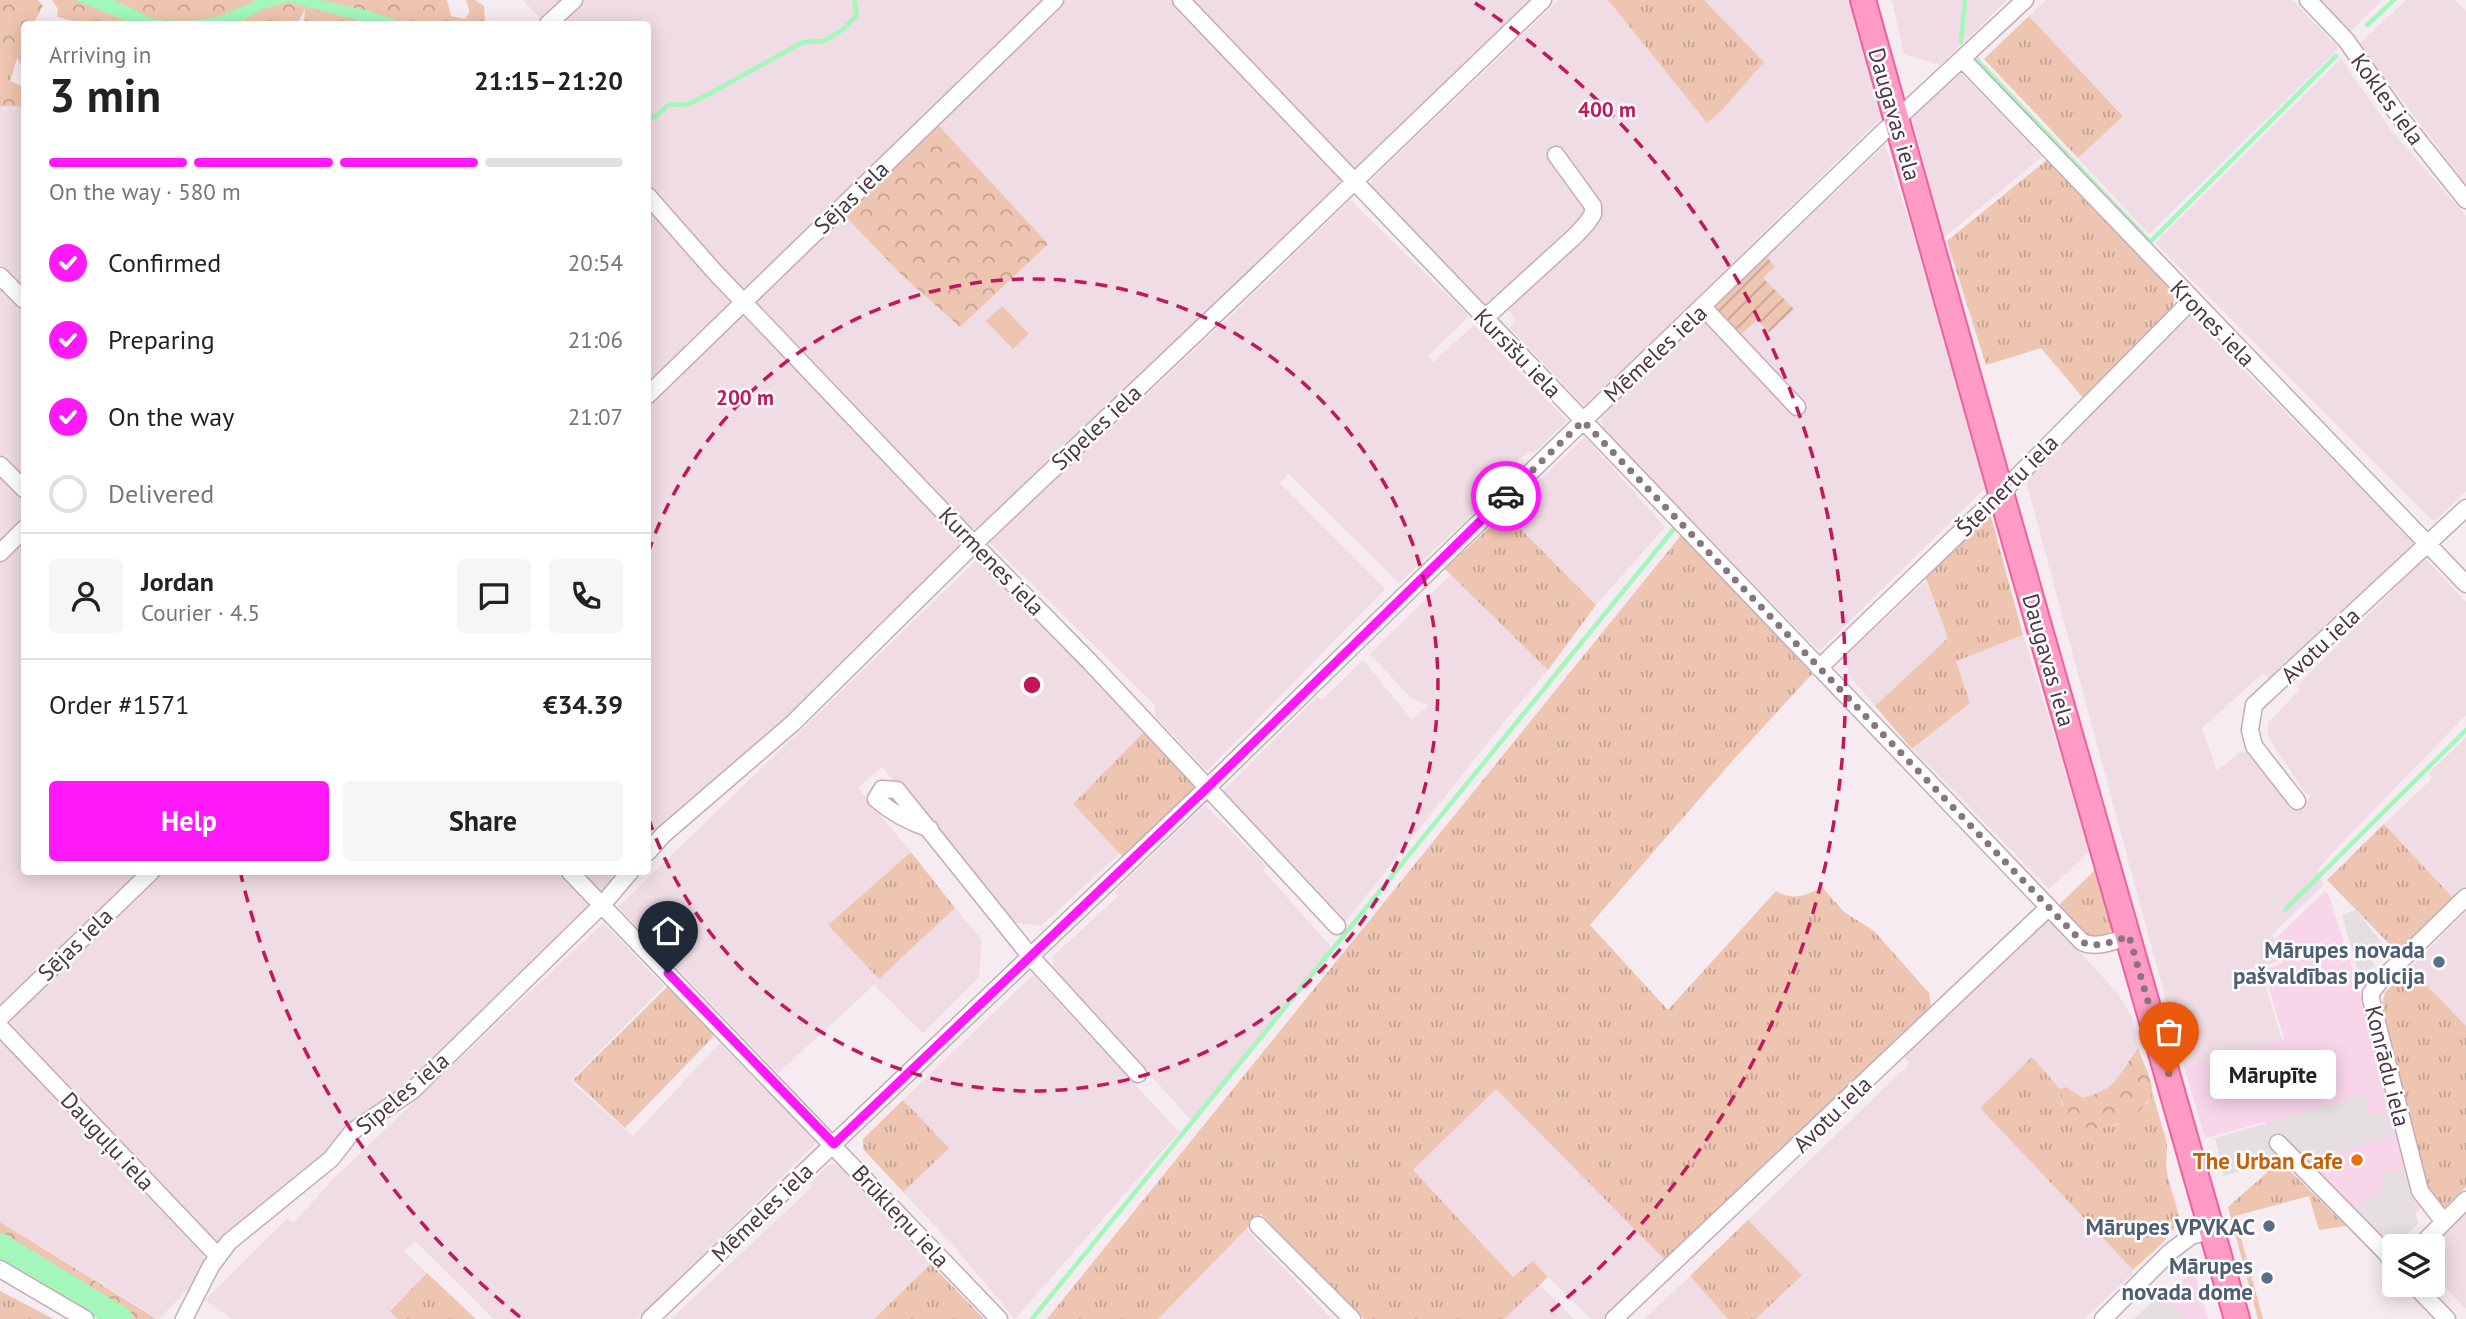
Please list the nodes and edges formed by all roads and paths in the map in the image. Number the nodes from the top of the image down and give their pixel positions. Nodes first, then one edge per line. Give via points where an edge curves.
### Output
1 (574, 0) edge
2 (1055, 0) edge
3 (1181, 0) edge
4 (1543, 0) edge
5 (1863, 0) edge
6 (2025, 0) edge
7 (2308, 0) edge
8 (551, 21) edge
9 (1963, 60) junction
10 (1897, 119) junction
11 (1556, 155) dead end
12 (1354, 181) junction
13 (651, 199) edge
14 (2466, 200) edge
15 (0, 276) edge
16 (21, 297) edge
17 (2192, 300) junction
18 (743, 302) junction
19 (1703, 307) junction
20 (1485, 318) junction
21 (651, 392) edge
22 (1797, 407) dead end
23 (1583, 421) junction
24 (0, 465) edge
25 (21, 486) edge
26 (2001, 493) junction
27 (2466, 508) edge
28 (21, 532) edge
29 (974, 544) junction
30 (2428, 545) junction
31 (0, 553) edge
32 (2466, 584) edge
33 (1819, 668) junction
34 (1207, 788) junction
35 (2297, 801) dead end
36 (930, 829) dead end
37 (651, 849) edge
38 (148, 875) edge
39 (573, 875) edge
40 (627, 875) edge
41 (2466, 897) edge
42 (602, 905) junction
43 (2049, 907) junction
44 (1337, 926) dead end
45 (2129, 936) junction
46 (1031, 957) junction
47 (0, 1018) edge
48 (0, 1027) edge
49 (1138, 1074) dead end
50 (2278, 1143) dead end
51 (834, 1144) junction
52 (2466, 1200) edge
53 (2444, 1222) junction
54 (1258, 1224) dead end
55 (2213, 1230) junction
56 (2432, 1234) edge
57 (2382, 1249) edge
58 (217, 1255) junction
59 (0, 1269) edge
60 (2426, 1297) edge
61 (85, 1319) edge
62 (184, 1319) edge
63 (650, 1319) edge
64 (999, 1319) edge
65 (1352, 1319) edge
66 (1614, 1319) edge
67 (2103, 1319) edge
68 (2237, 1319) edge
69 (2447, 1319) edge

1 - 8 street
2 - 18 street, Sējas iela
3 - 12 street, Kursīšu iela
4 - 12 street, Sīpeles iela
5 - 10 main road, Daugavas iela
6 - 9 street, Mēmeles iela
7 - 14 street, Kokles iela via 2346,40
9 - 10 street, Mēmeles iela
9 - 17 street, Krones iela
10 - 19 street, Mēmeles iela
10 - 26 main road, Daugavas iela
11 - 20 street via 1593,206 1593,214 1576,236
12 - 20 street, Kursīšu iela
12 - 29 street, Sīpeles iela
13 - 18 street, Kurmenes iela
15 - 16 street
17 - 26 street, Šteinertu iela
17 - 30 street, Krones iela
18 - 21 street, Sējas iela
18 - 29 street, Kurmenes iela
19 - 22 street
19 - 23 street, Mēmeles iela
20 - 23 street, Kursīšu iela
23 - 33 street, Kursīšu iela
23 - 34 street, Mēmeles iela
24 - 25 street
26 - 33 street, Šteinertu iela
26 - 45 main road, Daugavas iela
27 - 30 street, Avotu iela
28 - 31 street
29 - 34 street, Kurmenes iela
29 - 37 street, Sīpeles iela via 793,723
30 - 32 street, Krones iela
30 - 35 street, Avotu iela via 2254,705 2250,730 2254,746
33 - 43 street, Kursīšu iela
34 - 44 street, Kurmenes iela
34 - 46 street, Mēmeles iela
36 - 46 street
38 - 47 street, Sējas iela
39 - 42 street, Brūkleņu iela
40 - 42 street, Sīpeles iela
41 - 53 street, Konrādu iela via 2371,993 2420,1191
42 - 51 street, Brūkleņu iela
42 - 58 street, Sīpeles iela via 412,1091 354,1131 331,1159
43 - 45 street, Kursīšu iela via 2089,946
43 - 66 street, Avotu iela
45 - 55 main road, Daugavas iela
46 - 49 street
46 - 51 street, Mēmeles iela
48 - 58 street, Dauguļu iela
50 - 57 street
51 - 63 street, Mēmeles iela
51 - 64 street, Brūkleņu iela
52 - 53 street
53 - 56 street
54 - 65 street
55 - 67 street via 2191,1236 2171,1252
55 - 68 main road, Daugavas iela
58 - 62 street, Sīpeles iela
59 - 61 street
60 - 69 street

